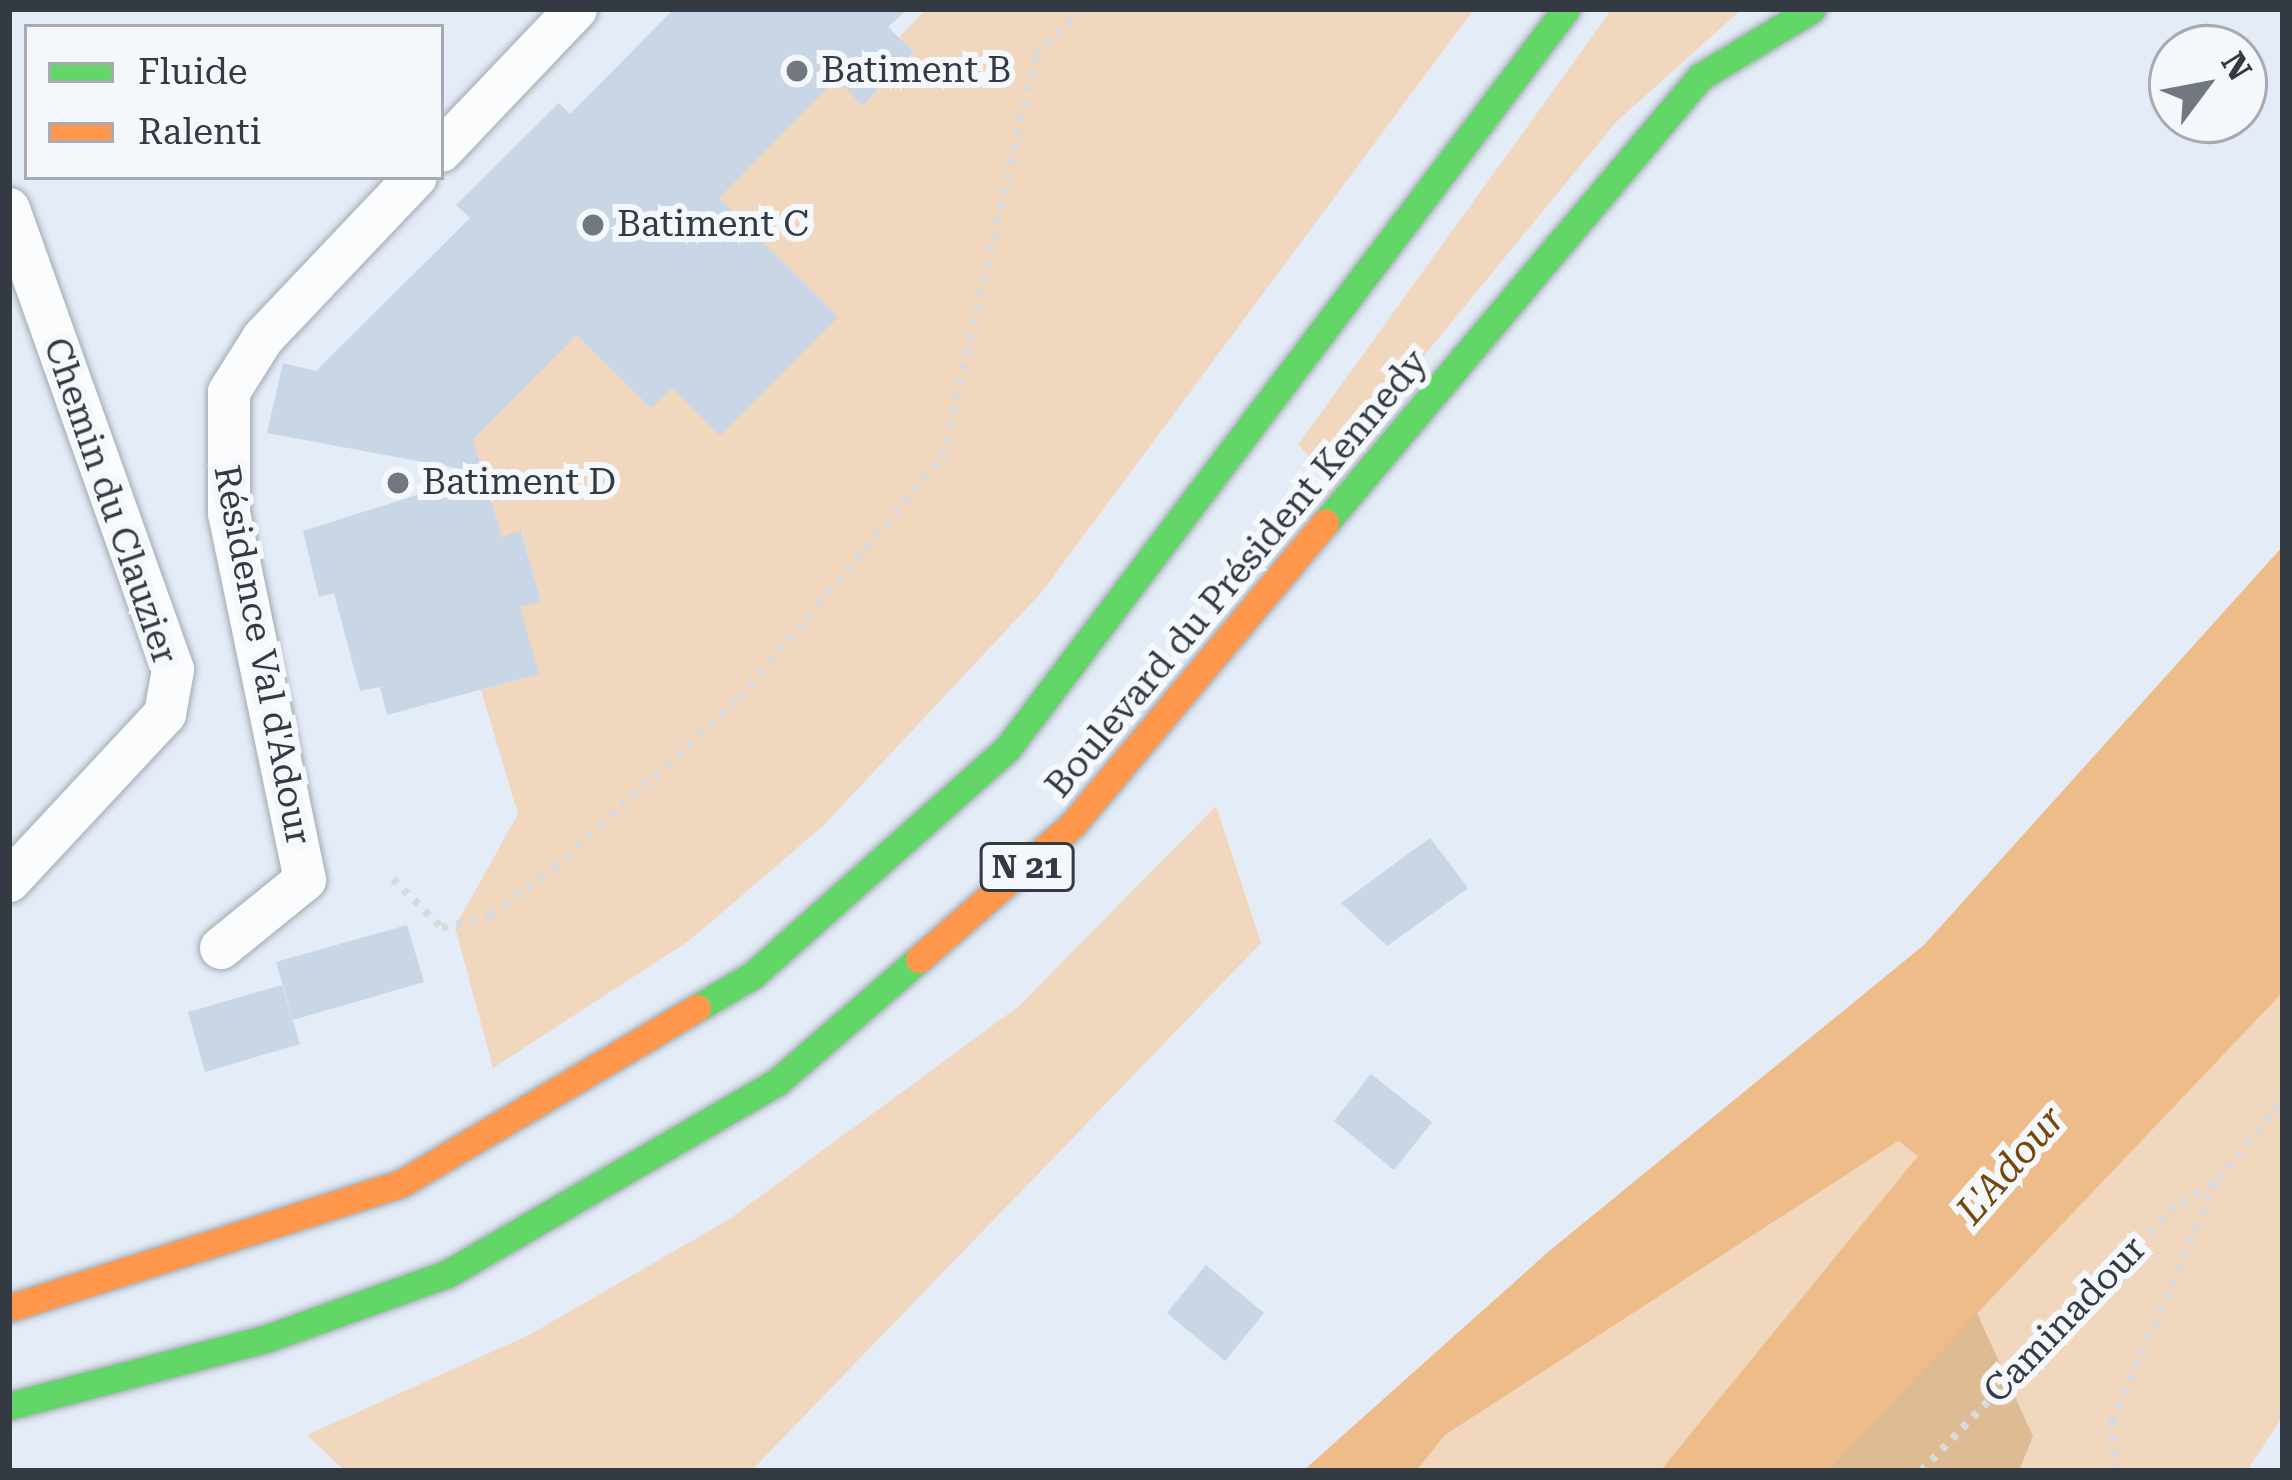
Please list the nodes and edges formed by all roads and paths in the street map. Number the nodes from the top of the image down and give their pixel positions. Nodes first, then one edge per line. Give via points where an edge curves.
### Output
1 (576, 9) edge
2 (1082, 9) edge
3 (1567, 9) edge
4 (1812, 9) edge
5 (444, 148) edge
6 (413, 180) edge
7 (9, 209) edge
8 (393, 878) dead end
9 (9, 881) edge
10 (220, 948) dead end
11 (2283, 1100) edge
12 (2218, 1179) junction
13 (9, 1308) edge
14 (9, 1406) edge
15 (1921, 1471) edge
16 (2115, 1471) edge

1 - 5 lane
2 - 8 path via 1036,55 943,457 740,697 555,868 492,915 442,928
3 - 13 main road, Boulevard du Président Kennedy / N 21 via 1007,749 753,975 402,1183
4 - 14 main road, Boulevard du Président Kennedy / N 21 via 1700,77 1072,824 777,1082 447,1274 265,1339
6 - 10 lane, Résidence Val d'Adour via 263,338 229,392 229,514 305,880
7 - 9 lane, Chemin du Clauzier via 173,670 165,714
11 - 12 path, Caminadour
12 - 15 path, Caminadour via 2170,1211
12 - 16 path, Caminadour via 2112,1422

